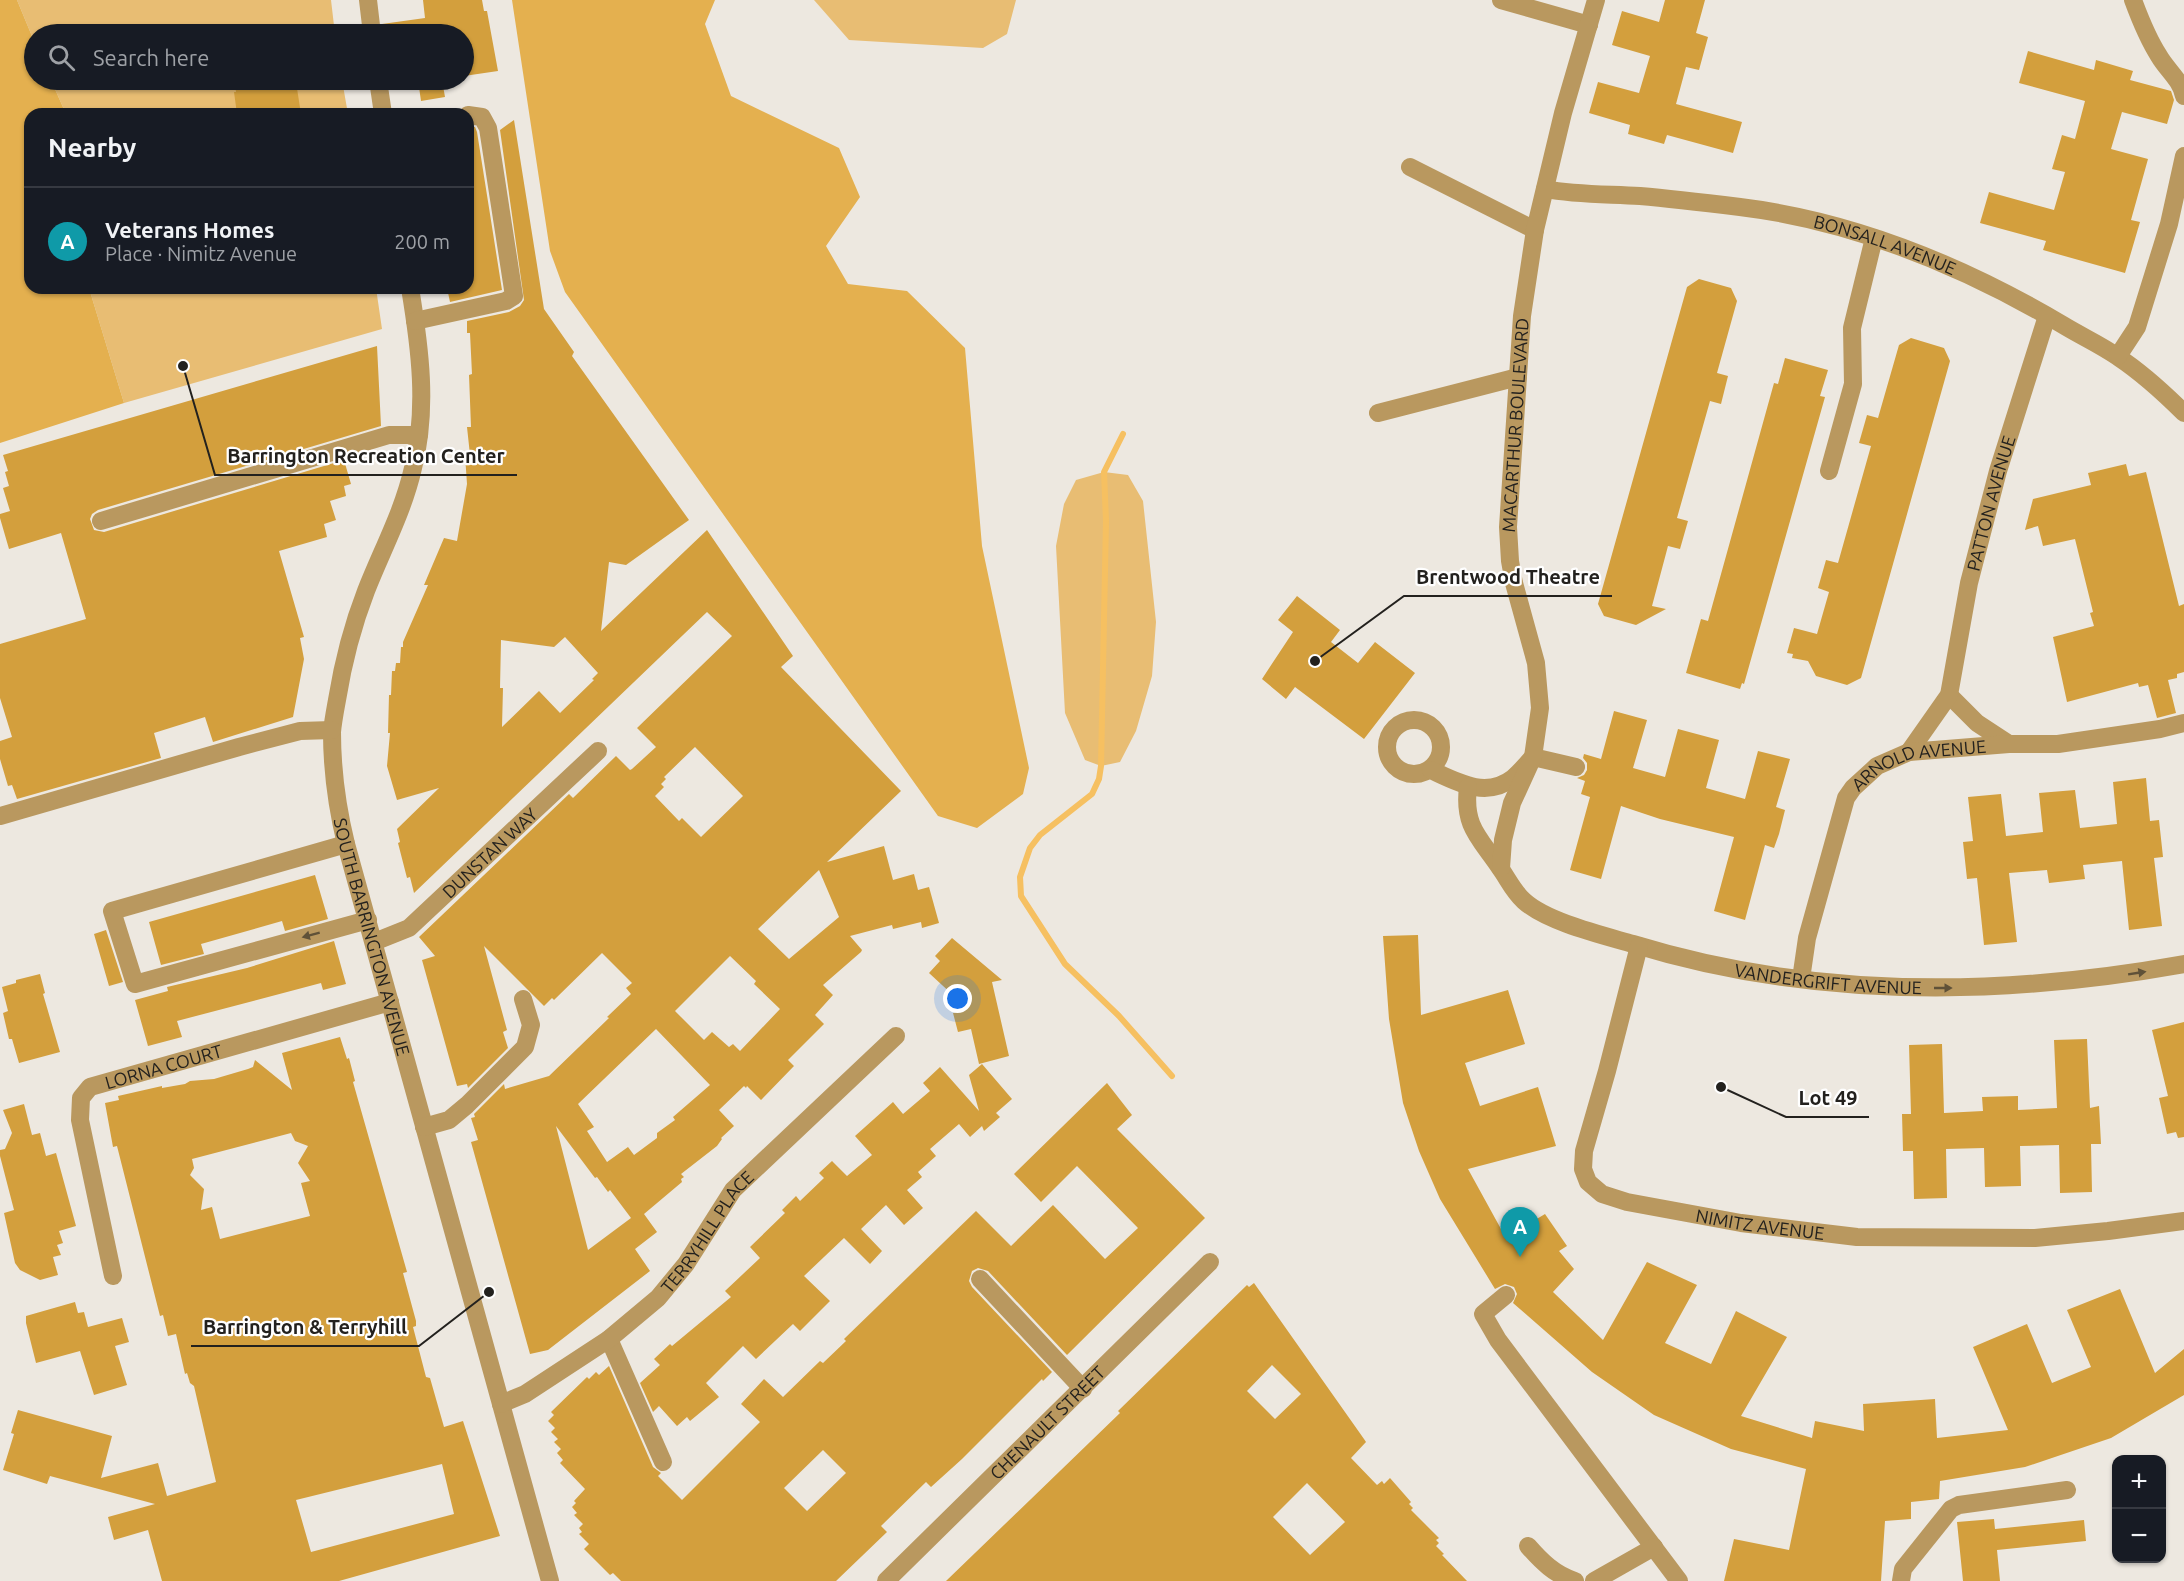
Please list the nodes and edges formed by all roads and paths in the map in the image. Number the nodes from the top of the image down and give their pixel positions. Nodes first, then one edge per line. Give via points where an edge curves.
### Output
1 (368, 0) edge
2 (1501, 0) edge
3 (1596, 0) edge
4 (2133, 0) edge
5 (371, 24) edge
6 (1589, 25) junction
7 (379, 90) edge
8 (2184, 96) edge
9 (382, 108) edge
10 (474, 116) edge
11 (2184, 156) edge
12 (1410, 167) dead end
13 (1545, 189) junction
14 (1535, 230) junction
15 (1874, 238) junction
16 (411, 294) edge
17 (2048, 316) junction
18 (415, 321) junction
19 (2118, 356) junction
20 (1518, 377) junction
21 (1378, 413) dead end
22 (2184, 413) edge
23 (419, 435) junction
24 (1829, 471) dead end
25 (101, 521) dead end
26 (1948, 695) junction
27 (2184, 723) edge
28 (332, 730) junction
29 (2009, 744) junction
30 (598, 751) dead end
31 (1909, 752) junction
32 (1533, 757) junction
33 (1576, 767) dead end
34 (1431, 770) dead end
35 (1468, 787) junction
36 (0, 816) edge
37 (346, 844) junction
38 (1501, 868) junction
39 (368, 920) junction
40 (374, 942) junction
41 (1639, 946) junction
42 (2184, 964) edge
43 (1801, 980) junction
44 (523, 999) dead end
45 (390, 1002) junction
46 (896, 1036) dead end
47 (424, 1127) junction
48 (2184, 1221) edge
49 (1210, 1262) dead end
50 (113, 1276) dead end
51 (980, 1280) dead end
52 (1506, 1295) dead end
53 (609, 1339) junction
54 (1083, 1389) junction
55 (501, 1404) junction
56 (663, 1462) dead end
57 (2067, 1490) dead end
58 (1528, 1546) dead end
59 (1654, 1547) junction
60 (550, 1581) edge
61 (886, 1581) edge
62 (1575, 1581) edge
63 (1594, 1581) edge
64 (1679, 1581) edge
65 (1901, 1581) edge

1 - 5 street
2 - 6 street
3 - 6 street, MACARTHUR BOULEVARD
4 - 8 street via 2159,57
6 - 13 street, MACARTHUR BOULEVARD
7 - 9 street
10 - 18 street via 482,117 488,129 514,296
11 - 19 street via 2169,224 2137,327
12 - 14 street
13 - 14 street, MACARTHUR BOULEVARD
13 - 15 street, BONSALL AVENUE via 1742,207 1803,218
14 - 20 street, MACARTHUR BOULEVARD via 1522,316
15 - 17 street, BONSALL AVENUE via 1935,261
15 - 24 street via 1852,328 1853,384
16 - 18 street, SOUTH BARRINGTON AVENUE
17 - 19 street, BONSALL AVENUE
17 - 26 street, PATTON AVENUE via 1998,471 1969,583
18 - 23 street, SOUTH BARRINGTON AVENUE via 423,401
19 - 22 street, BONSALL AVENUE
20 - 21 street
20 - 32 street, MACARTHUR BOULEVARD via 1509,538 1514,583 1536,663 1540,708
23 - 25 street via 389,435
23 - 28 street, SOUTH BARRINGTON AVENUE via 414,468 400,512 352,630
26 - 29 street via 1977,723
26 - 31 street, PATTON AVENUE
27 - 29 street, ARNOLD AVENUE via 2058,744
28 - 36 street via 300,731 248,744
28 - 37 street, SOUTH BARRINGTON AVENUE via 338,807
29 - 31 street, ARNOLD AVENUE
30 - 40 street, DUNSTAN WAY via 409,928
31 - 43 street, ARNOLD AVENUE via 1877,766 1846,798 1807,938
32 - 33 street
32 - 35 street via 1500,785
32 - 38 street, MACARTHUR BOULEVARD via 1512,803
34 - 35 street
35 - 38 street, VANDERGRIFT AVENUE via 1466,802 1472,826
37 - 39 street, SOUTH BARRINGTON AVENUE
39 -> 37 street via 135,984 112,912
38 - 41 street, VANDERGRIFT AVENUE via 1507,882 1524,901 1544,914
39 - 40 street, SOUTH BARRINGTON AVENUE
40 - 45 street, SOUTH BARRINGTON AVENUE
41 - 43 street, VANDERGRIFT AVENUE via 1693,962
41 - 48 street, NIMITZ AVENUE via 1584,1151 1583,1169 1588,1182 1602,1194 1741,1223 1857,1237 2035,1238
43 -> 42 street, VANDERGRIFT AVENUE via 1974,988 2074,981
44 - 47 street via 531,1025 525,1047 449,1119
45 - 47 street, SOUTH BARRINGTON AVENUE
45 - 50 street, LORNA COURT via 90,1087 81,1098 80,1120
46 - 53 street, TERRYHILL PLACE via 743,1179 675,1279
47 - 55 street, SOUTH BARRINGTON AVENUE
49 - 54 street, CHENAULT STREET
51 - 54 street
52 - 59 street via 1483,1314 1498,1340
53 - 55 street, TERRYHILL PLACE via 525,1394
53 - 56 street
54 - 61 street, CHENAULT STREET
55 - 60 street, SOUTH BARRINGTON AVENUE
57 - 65 street via 1959,1504 1903,1569
58 - 62 street via 1542,1563
59 - 63 street
59 - 64 street

